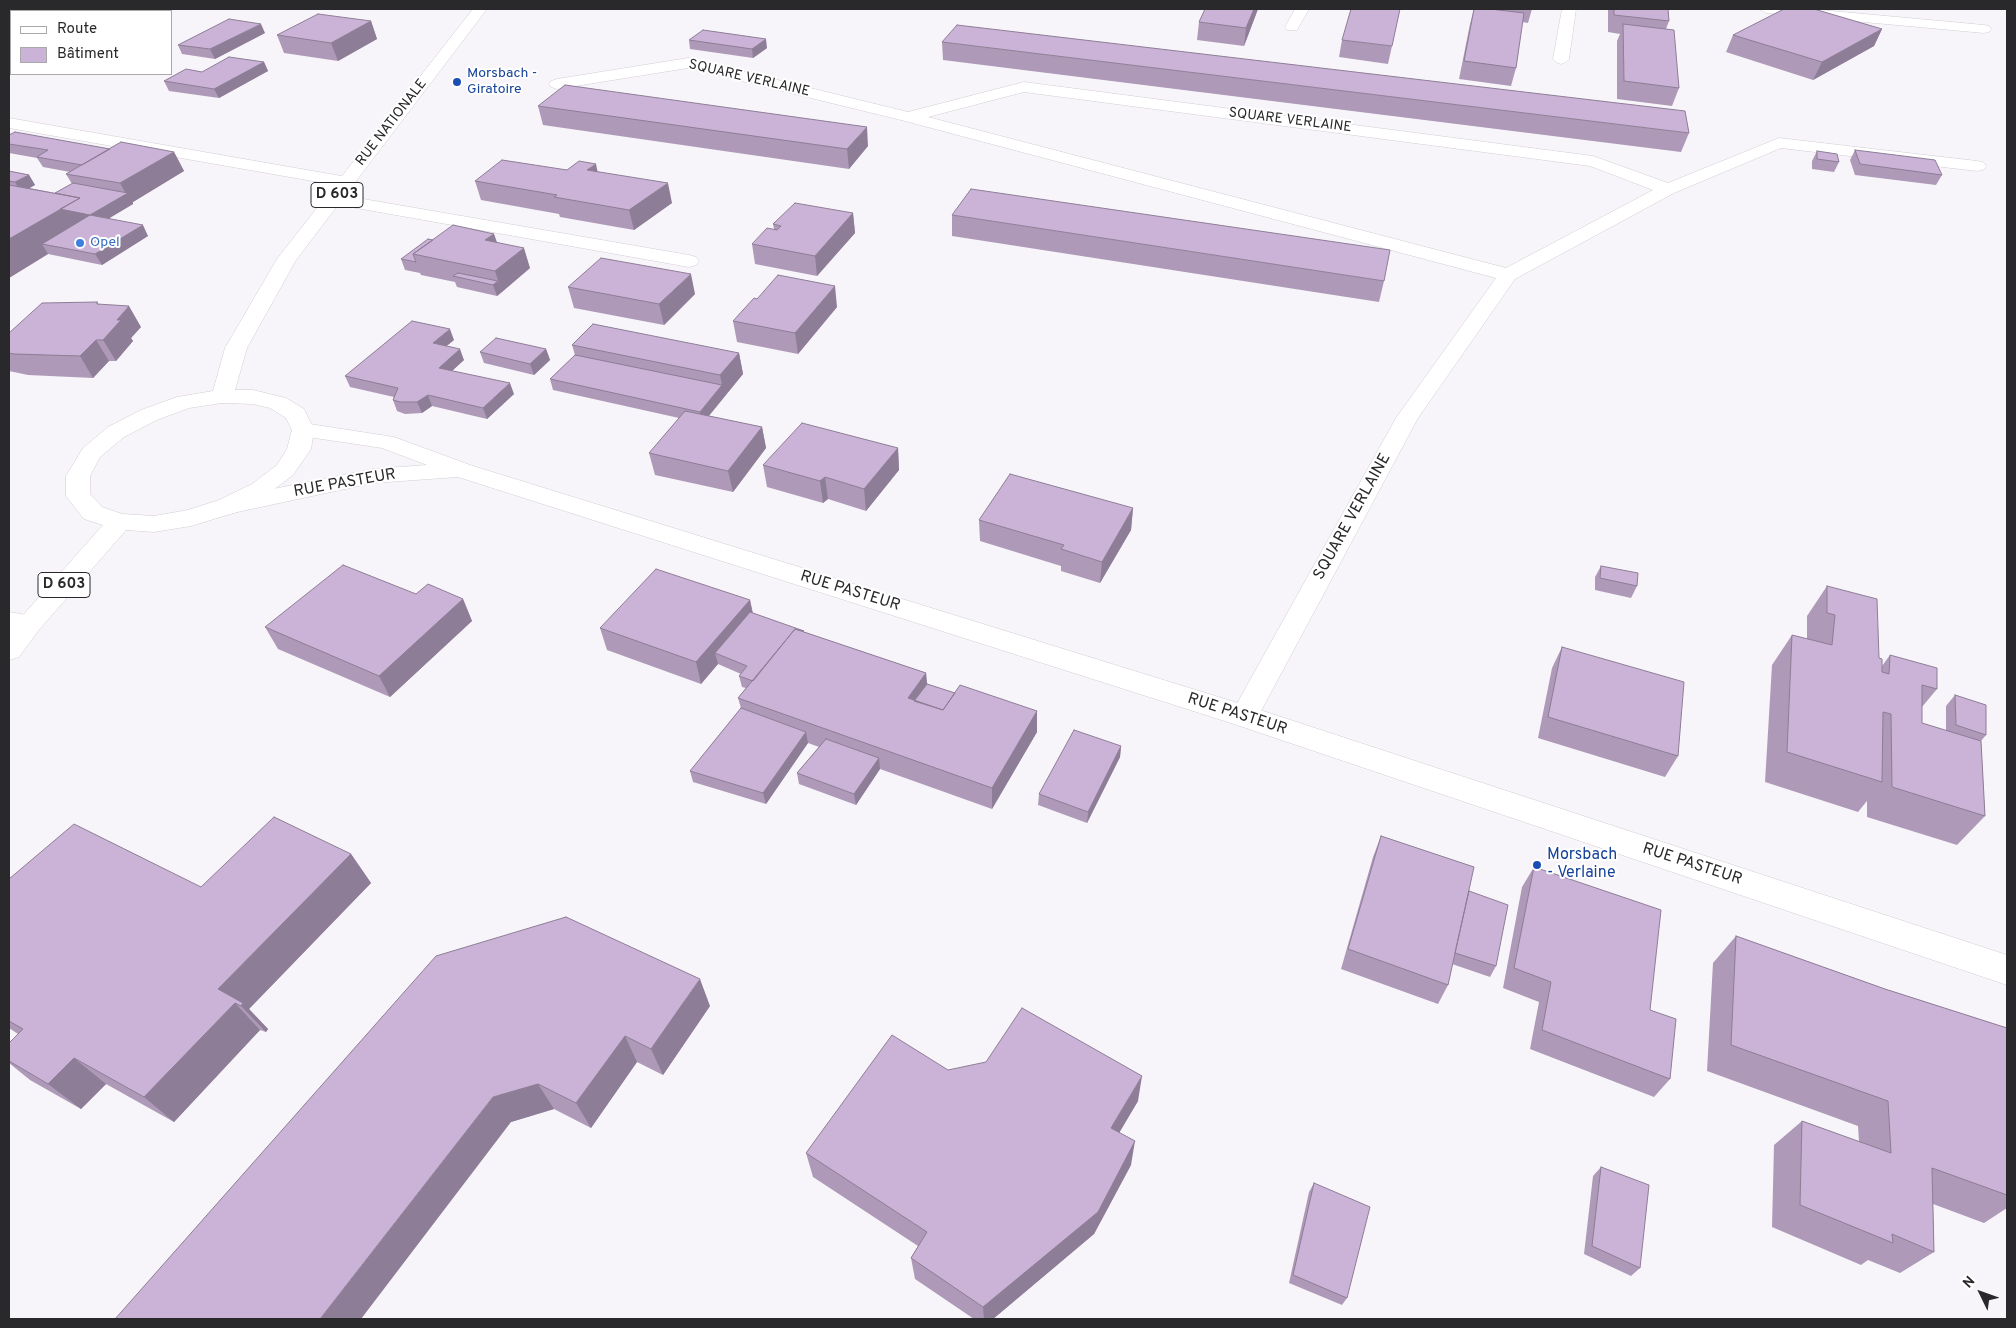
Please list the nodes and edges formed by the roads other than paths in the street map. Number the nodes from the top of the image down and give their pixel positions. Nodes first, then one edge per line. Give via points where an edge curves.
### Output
1 (480, 9) edge
2 (1302, 9) edge
3 (1568, 9) edge
4 (1766, 9) edge
5 (1292, 27) dead end
6 (1984, 29) dead end
7 (1561, 59) dead end
8 (557, 84) dead end
9 (910, 117) junction
10 (9, 123) edge
11 (1977, 166) dead end
12 (347, 182) junction
13 (1668, 189) junction
14 (334, 200) junction
15 (690, 261) dead end
16 (1508, 275) junction
17 (222, 396) junction
18 (303, 430) junction
19 (462, 470) junction
20 (228, 506) junction
21 (120, 522) junction
22 (19, 622) edge
23 (9, 650) edge
24 (1244, 716) junction
25 (2007, 970) edge

1 - 12 street, RUE NATIONALE / D 603
2 - 5 street
3 - 7 street
4 - 6 street
8 - 9 street, SQUARE VERLAINE via 688,63
9 - 13 street, SQUARE VERLAINE via 1024,87 1593,161
9 - 16 street, SQUARE VERLAINE
10 - 12 street
11 - 13 street, SQUARE VERLAINE via 1779,143
12 - 14 street, RUE NATIONALE / D 603
13 - 16 street, SQUARE VERLAINE
14 - 15 street
14 - 17 street, RUE NATIONALE / D 603 via 287,260 236,348
16 - 24 street, SQUARE VERLAINE via 1407,418
17 - 18 street via 253,396 278,403 296,414
17 - 21 street via 185,402 148,415 116,432 91,453 78,476 78,496 93,513
18 - 19 street, RUE PASTEUR via 386,442
18 - 20 street via 299,449 285,470 260,489
19 - 20 street, RUE PASTEUR via 373,476
19 - 24 street, RUE PASTEUR
20 - 21 street via 191,518 154,524
21 - 22 street, D 603
22 - 23 street, D 603
24 - 25 street, RUE PASTEUR

